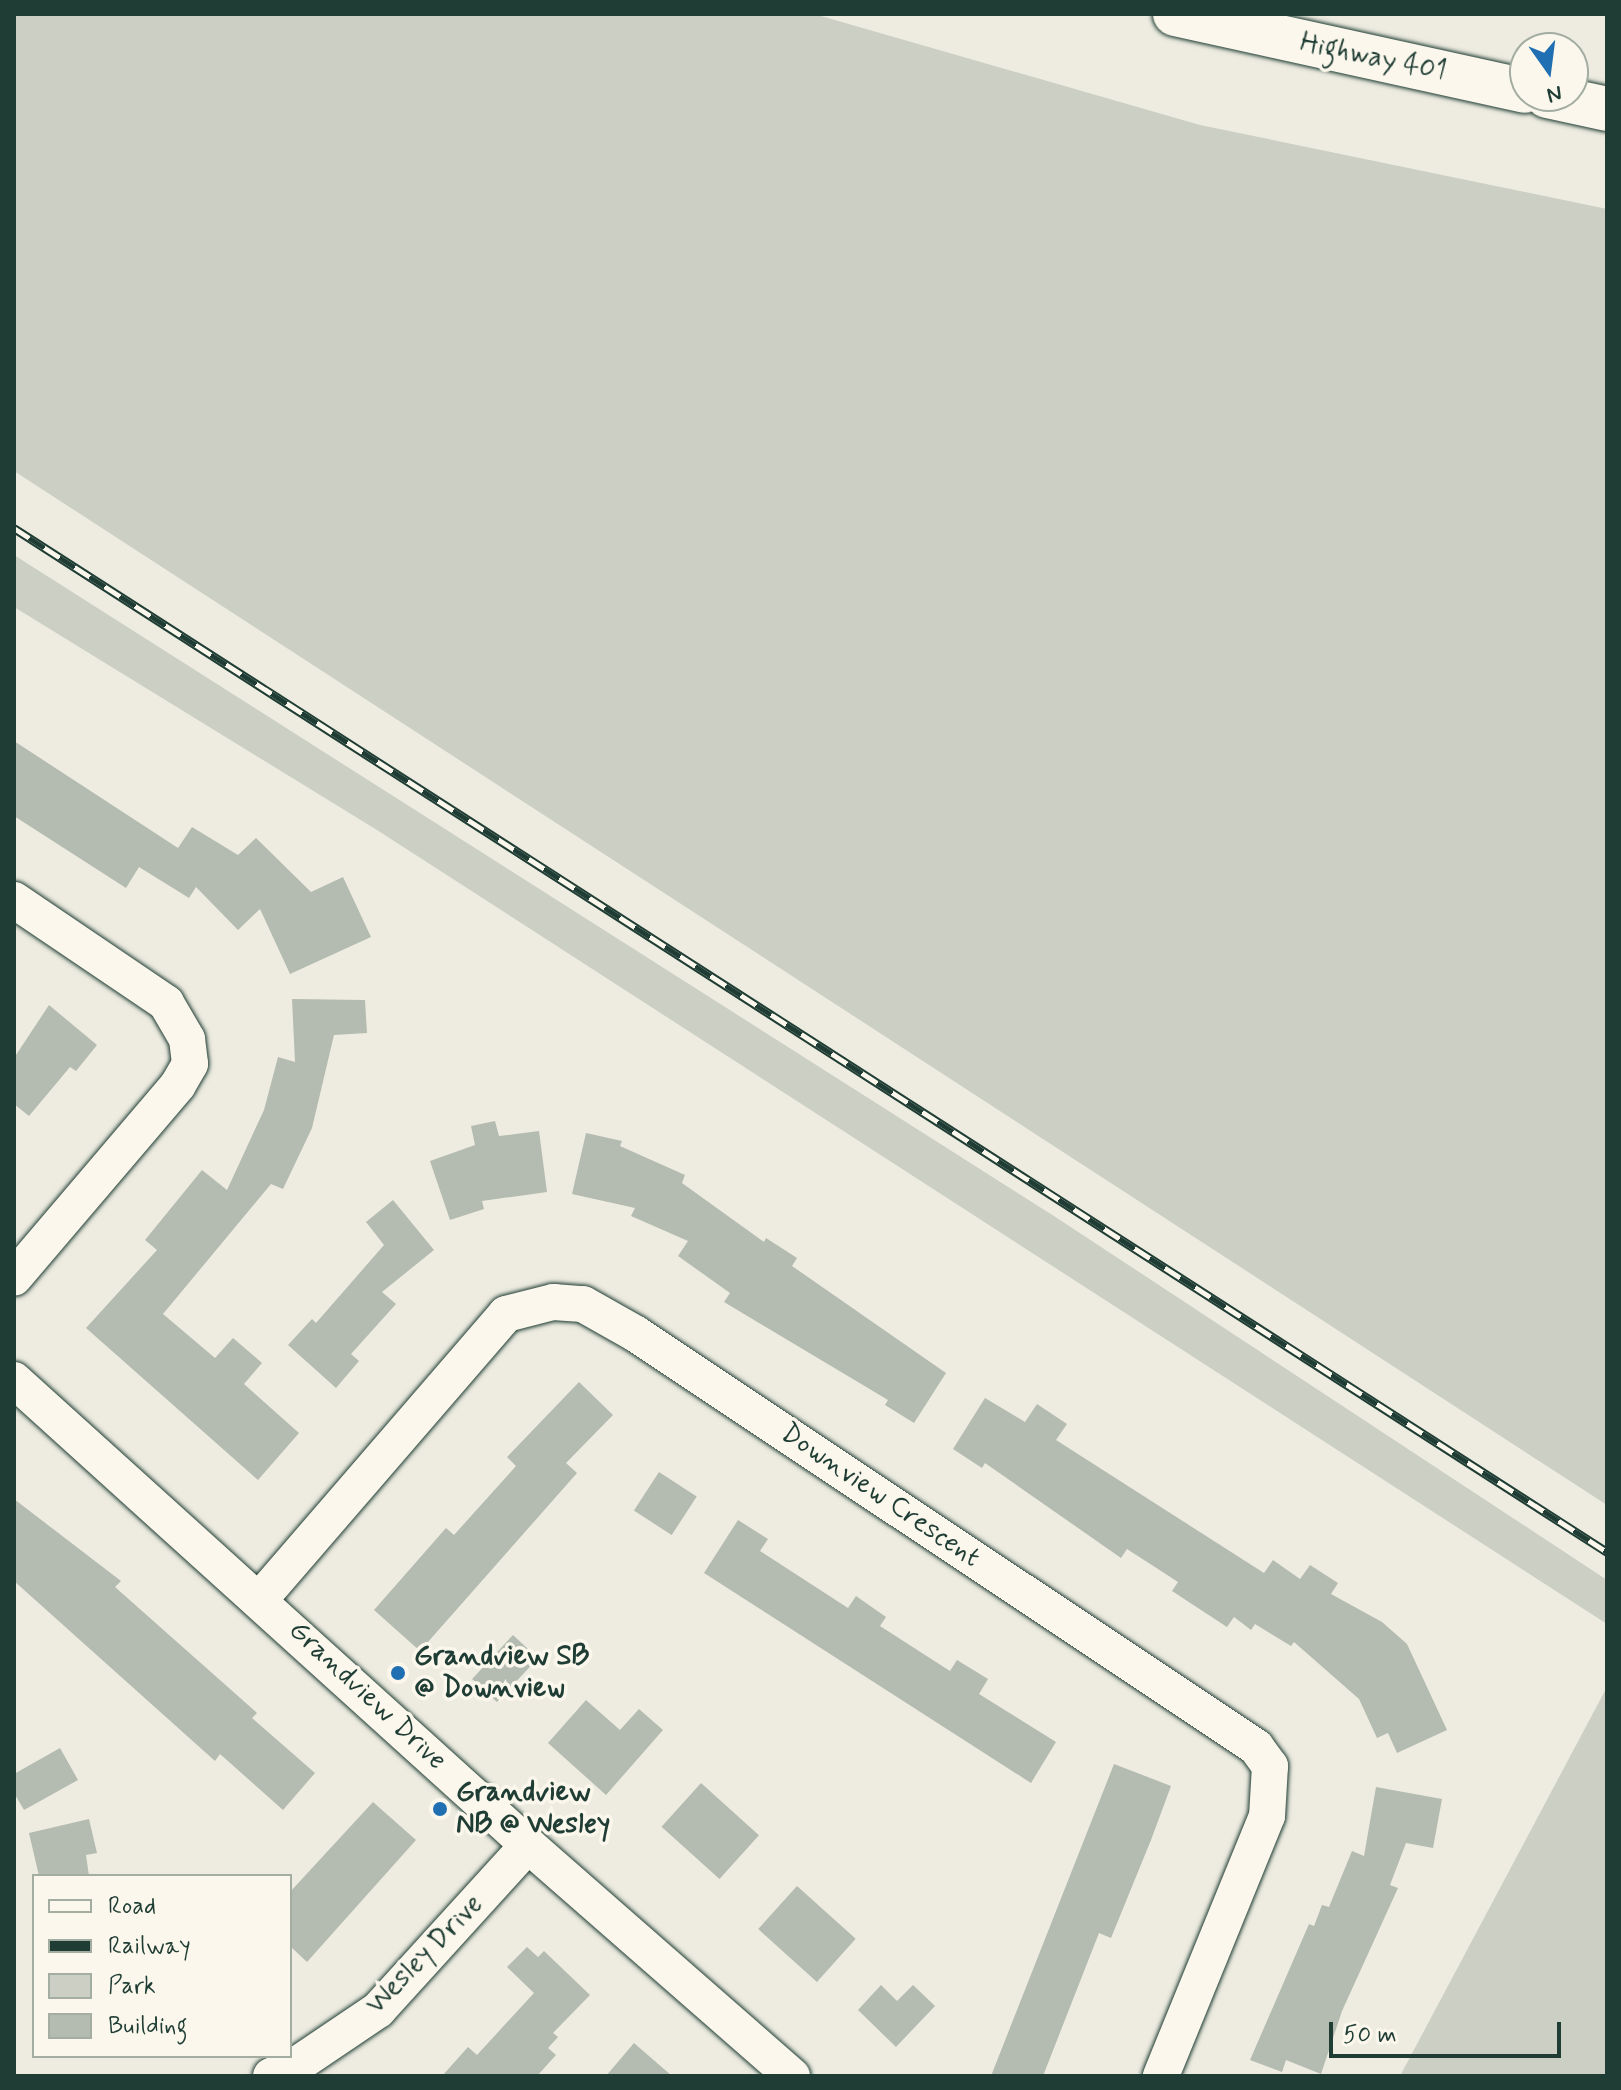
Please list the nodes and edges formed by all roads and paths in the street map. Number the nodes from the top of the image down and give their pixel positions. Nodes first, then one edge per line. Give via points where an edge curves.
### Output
1 (1175, 14) edge
2 (1509, 87) edge
3 (14, 900) edge
4 (14, 1278) edge
5 (14, 1380) edge
6 (261, 1598) junction
7 (528, 1845) junction
8 (271, 2076) edge
9 (792, 2076) edge
10 (1161, 2076) edge

1 - 2 highway, Highway 401
3 - 4 street via 166,1003 187,1039 190,1064 178,1085
5 - 6 street, Grandview Drive
6 - 7 street, Grandview Drive
6 - 10 street, Downview Crescent via 506,1314 553,1302 583,1304 636,1334 1256,1747 1270,1766 1267,1816
7 - 8 street, Wesley Drive via 378,2010
7 - 9 street, Grandview Drive

